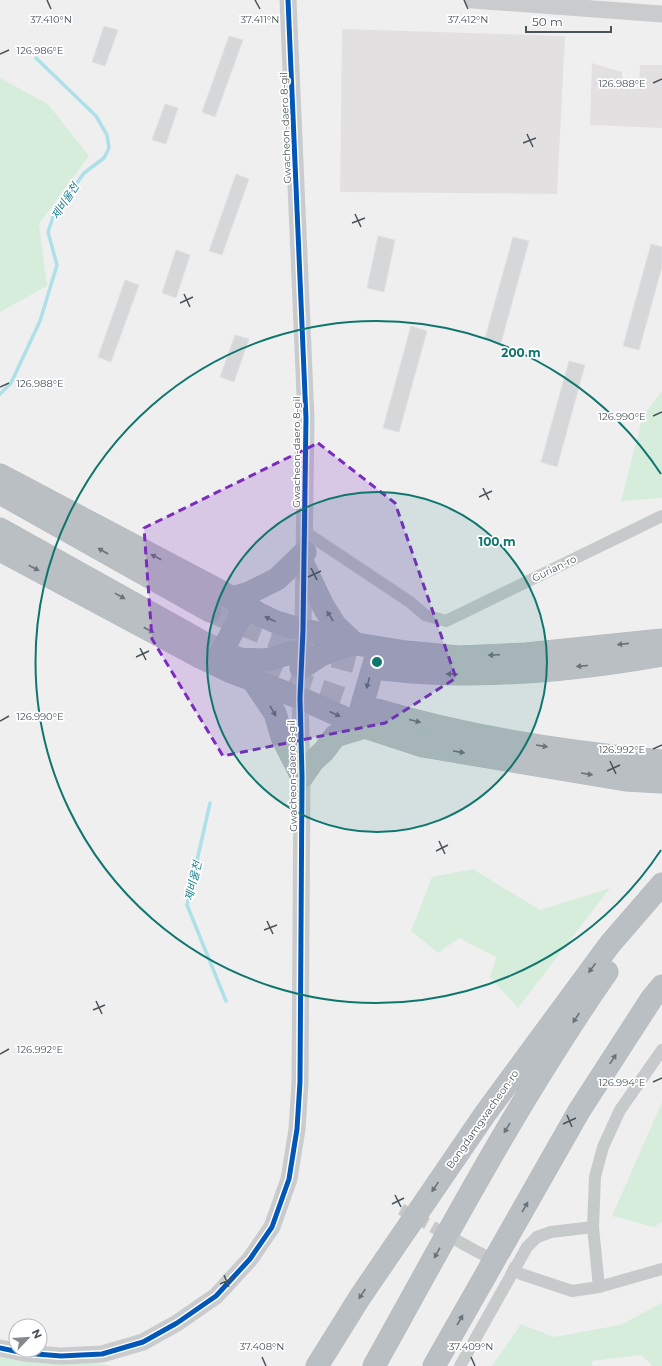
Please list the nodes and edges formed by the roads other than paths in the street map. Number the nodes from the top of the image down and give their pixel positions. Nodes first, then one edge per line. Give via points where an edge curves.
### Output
1 (288, 0) edge
2 (473, 0) edge
3 (662, 14) edge
4 (0, 475) edge
5 (0, 492) edge
6 (662, 516) edge
7 (0, 529) edge
8 (0, 550) edge
9 (304, 550) junction
10 (237, 601) junction
11 (210, 611) tunnel mouth
12 (662, 640) edge
13 (354, 644) junction
14 (302, 649) junction
15 (206, 652) junction
16 (662, 655) edge
17 (383, 659) junction
18 (252, 679) junction
19 (300, 698) junction
20 (368, 721) junction
21 (662, 761) edge
22 (302, 777) junction
23 (662, 782) edge
24 (662, 884) edge
25 (662, 894) edge
26 (662, 986) edge
27 (662, 1050) edge
28 (593, 1227) junction
29 (456, 1240) tunnel mouth
30 (476, 1251) tunnel mouth
31 (662, 1269) edge
32 (521, 1274) tunnel mouth
33 (599, 1287) junction
34 (0, 1348) edge
35 (318, 1366) edge
36 (374, 1366) edge
37 (434, 1366) edge
38 (460, 1366) edge

1 - 9 street, Gwacheon-daero 8-gil via 306,418
2 - 3 street
10 -> 4 highway
11 -> 5 highway
6 - 9 street, Gurian-ro via 446,620 425,615 380,582
7 -> 15 highway
8 -> 15 highway
9 - 10 highway via 277,579
13 -> 9 highway via 336,625 322,604
9 - 14 street, Gwacheon-daero 8-gil
14 -> 10 highway via 276,622
10 - 15 highway via 240,617
12 -> 17 highway via 526,654
13 - 14 highway via 321,655
13 - 14 highway via 324,634
13 - 17 highway
14 - 15 highway via 266,660
14 - 19 street, Gwacheon-daero 8-gil
15 - 18 highway via 229,671
16 -> 17 highway via 586,666 491,674 431,674
17 -> 20 highway via 376,657 360,712
18 - 19 highway
18 -> 22 highway via 275,714 282,737
19 -> 20 highway
19 - 22 street, Gwacheon-daero 8-gil
20 -> 21 highway via 449,729 589,753
20 - 22 highway via 335,736
20 -> 23 highway via 423,746 626,780
22 - 34 street, Gwacheon-daero 8-gil via 300,1082 297,1129 289,1179 272,1227 250,1259 216,1296 177,1323 143,1342 102,1354 61,1356
24 -> 35 highway, Bongdamgwacheon-ro via 610,944 485,1114 360,1297
25 -> 36 highway via 540,1073
37 -> 26 highway via 580,1111
27 - 28 street via 620,1110 603,1147 595,1177
28 - 33 street
28 - 38 street via 551,1232 537,1237 527,1247
29 - 30 street
31 - 33 street
32 - 33 street via 572,1291

